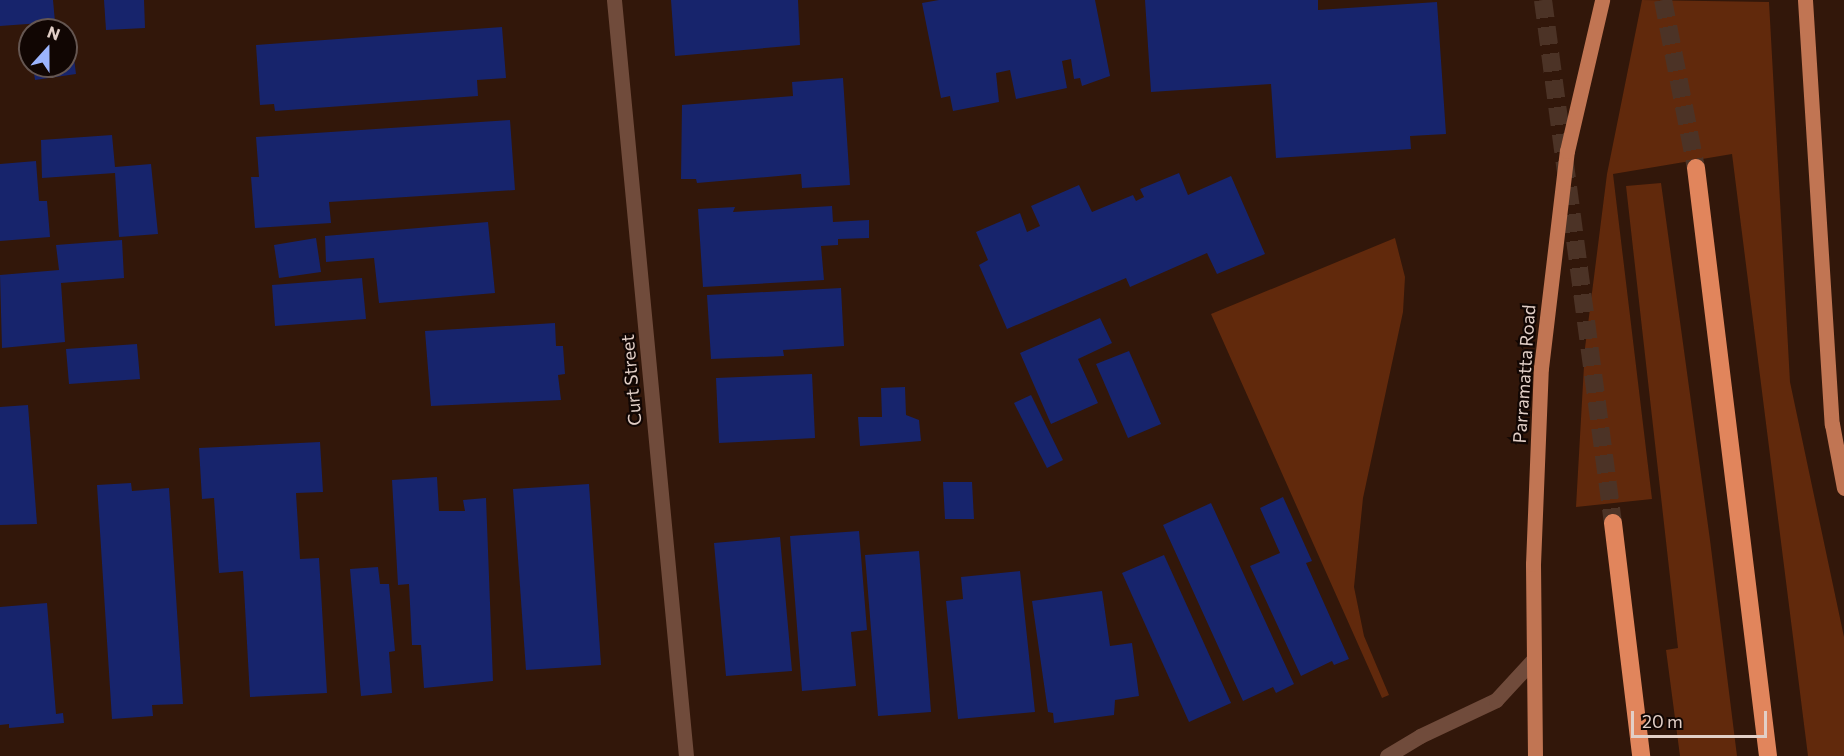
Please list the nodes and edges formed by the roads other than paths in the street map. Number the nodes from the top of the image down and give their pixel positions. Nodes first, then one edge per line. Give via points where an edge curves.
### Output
1 (614, 0) edge
2 (1602, 0) edge
3 (1805, 0) edge
4 (1696, 168) tunnel mouth
5 (1844, 488) edge
6 (1613, 523) tunnel mouth
7 (1532, 661) junction
8 (686, 756) edge
9 (1388, 756) edge
10 (1535, 756) edge
11 (1641, 756) edge
12 (1768, 756) edge

1 - 8 street, Curt Street
2 - 7 main road, Parramatta Road via 1567,151 1541,368
3 - 5 main road via 1832,424
4 - 12 highway
6 - 11 highway
7 - 9 street via 1496,700
7 - 10 main road, Parramatta Road

